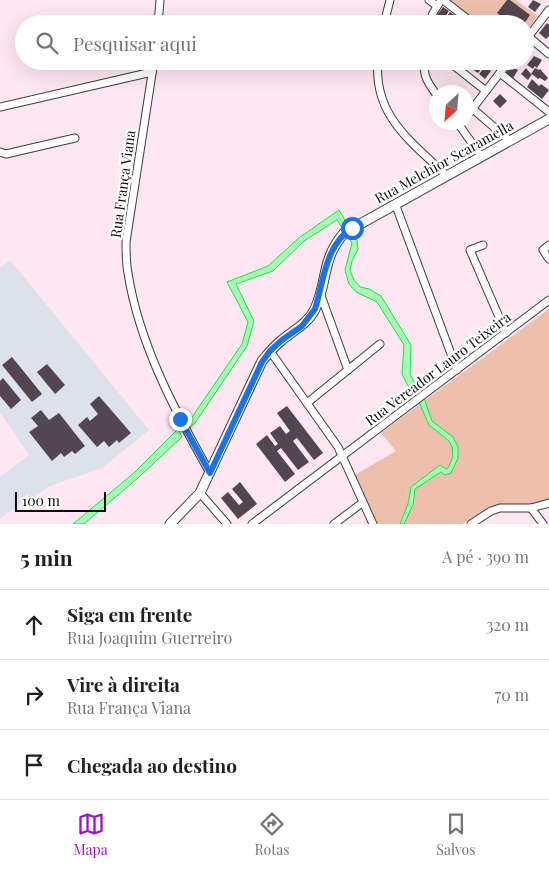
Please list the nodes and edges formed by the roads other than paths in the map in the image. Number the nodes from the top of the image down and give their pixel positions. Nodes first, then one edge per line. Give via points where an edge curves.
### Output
1 (160, 0) edge
2 (390, 0) edge
3 (429, 0) edge
4 (440, 2) edge
5 (549, 10) edge
6 (159, 15) edge
7 (386, 15) edge
8 (434, 15) edge
9 (460, 15) edge
10 (534, 30) edge
11 (534, 44) edge
12 (549, 54) edge
13 (377, 70) edge
14 (424, 70) edge
15 (459, 70) edge
16 (503, 70) edge
17 (152, 72) joint
18 (500, 74) junction
19 (430, 85) edge
20 (486, 91) junction
21 (0, 107) edge
22 (474, 108) edge
23 (474, 110) edge
24 (549, 112) edge
25 (549, 119) edge
26 (463, 130) edge
27 (75, 138) dead end
28 (510, 140) junction
29 (0, 152) edge
30 (481, 156) junction
31 (447, 176) junction
32 (396, 206) junction
33 (483, 245) dead end
34 (546, 247) edge
35 (549, 259) edge
36 (320, 293) junction
37 (549, 300) edge
38 (506, 333) junction
39 (380, 344) dead end
40 (270, 351) junction
41 (348, 370) junction
42 (457, 370) junction
43 (308, 403) junction
44 (342, 456) junction
45 (210, 473) junction
46 (200, 493) junction
47 (549, 503) edge
48 (362, 504) junction
49 (531, 508) junction
50 (170, 524) edge
51 (227, 524) edge
52 (252, 524) edge
53 (334, 524) edge
54 (372, 524) edge
55 (471, 524) edge
56 (543, 524) edge

1 - 6 street
2 - 7 street
3 - 4 street
4 - 8 street
4 - 9 street
5 - 10 street
11 - 12 street
13 - 31 street via 385,109 405,135
14 - 19 street
15 - 20 street
16 - 18 street
17 - 21 street
17 - 45 street, Rua França Viana via 126,242 127,272 135,308 154,362
18 - 20 street
18 - 24 street
20 - 22 street
23 - 28 street
25 - 28 street, Rua Melchior Scaramella
26 - 30 street
27 - 29 street via 6,154
28 - 30 street, Rua Melchior Scaramella
30 - 31 street, Rua Melchior Scaramella
31 - 32 street, Rua Melchior Scaramella
32 - 36 street, Rua Melchior Scaramella via 344,233 330,253
32 - 42 street
33 - 38 street via 470,250
34 - 35 street
36 - 40 street via 310,317
36 - 41 street
37 - 38 street, Rua Vereador Lauro Teixeira
38 - 42 street, Rua Vereador Lauro Teixeira
39 - 41 street
40 - 43 street
40 - 45 street via 256,372
41 - 43 street
42 - 44 street, Rua Vereador Lauro Teixeira
43 - 44 street
44 - 48 street
44 - 52 street, Rua Vereador Lauro Teixeira
45 - 46 street
46 - 50 street
46 - 51 street
47 - 49 street
48 - 53 street
48 - 54 street
49 - 55 street via 500,508
49 - 56 street

